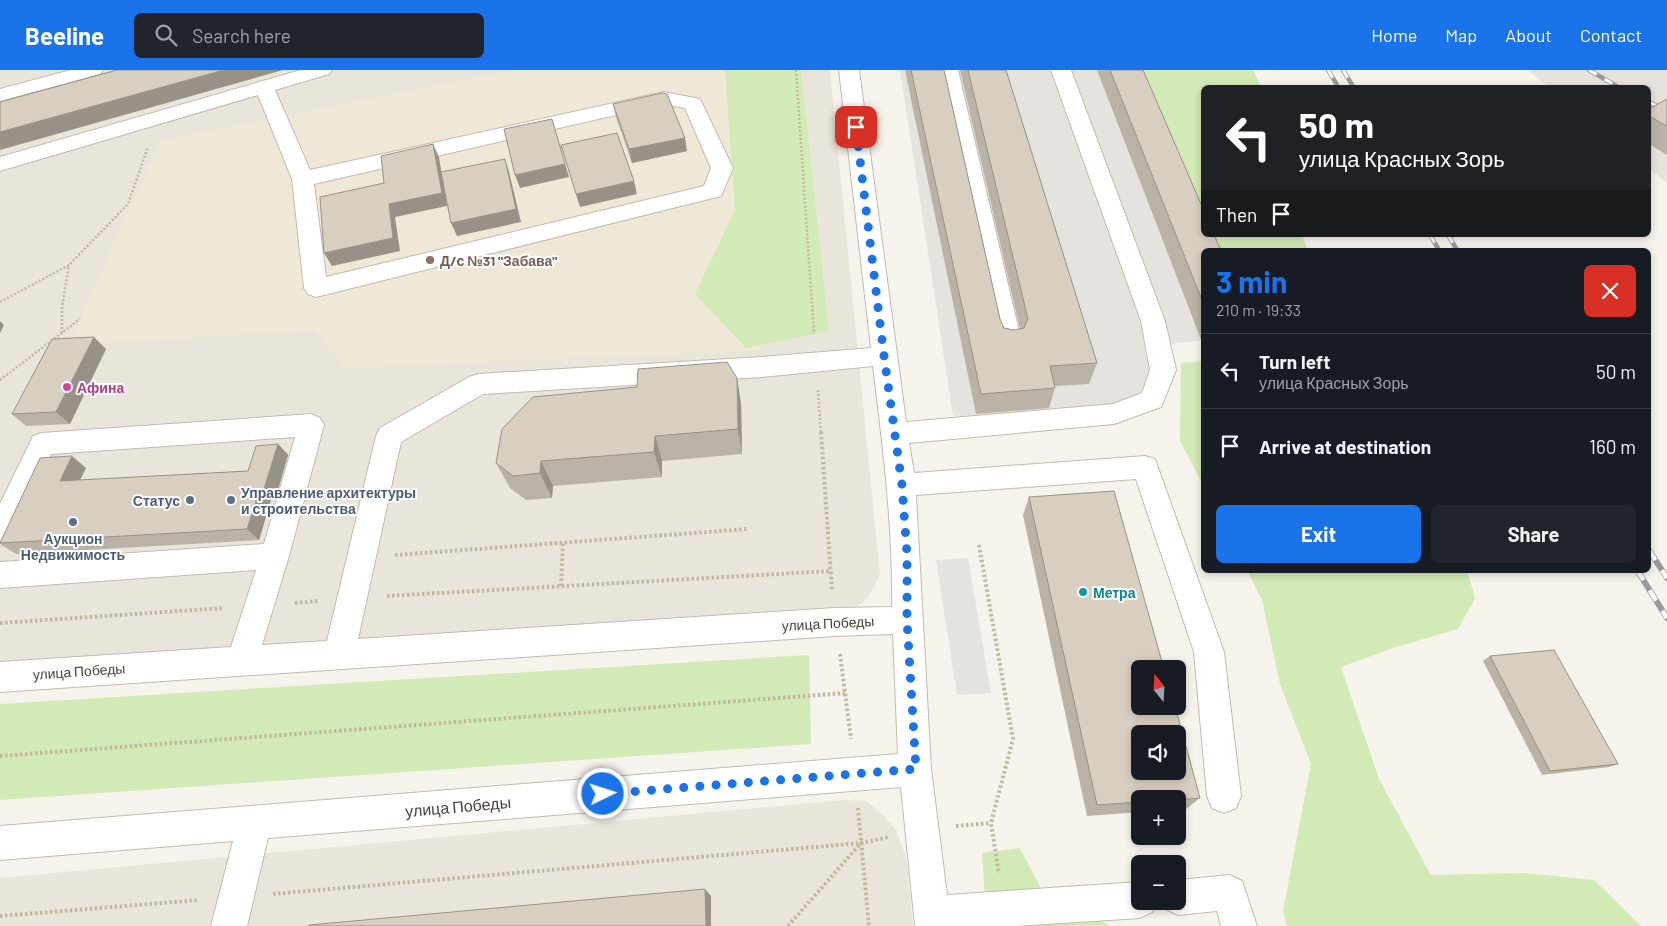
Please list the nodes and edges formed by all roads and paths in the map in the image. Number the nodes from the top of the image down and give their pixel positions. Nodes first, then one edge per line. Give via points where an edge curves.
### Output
1 (93, 70) edge
2 (322, 70) edge
3 (796, 70) edge
4 (849, 70) edge
5 (948, 70) edge
6 (1061, 70) edge
7 (264, 87) junction
8 (0, 95) edge
9 (159, 118) junction
10 (0, 164) edge
11 (303, 179) junction
12 (69, 265) junction
13 (0, 302) edge
14 (80, 319) dead end
15 (62, 333) junction
16 (1009, 340) edge
17 (884, 356) junction
18 (816, 361) junction
19 (0, 380) edge
20 (894, 434) junction
21 (902, 485) junction
22 (748, 529) dead end
23 (0, 534) edge
24 (563, 542) junction
25 (979, 545) dead end
26 (275, 556) junction
27 (360, 558) junction
28 (831, 571) junction
29 (0, 575) edge
30 (561, 586) junction
31 (351, 599) junction
32 (260, 605) junction
33 (907, 620) junction
34 (835, 622) junction
35 (0, 623) edge
36 (339, 654) junction
37 (242, 661) junction
38 (0, 676) edge
39 (846, 693) junction
40 (0, 756) edge
41 (916, 769) junction
42 (855, 774) junction
43 (1224, 796) dead end
44 (255, 822) junction
45 (991, 823) junction
46 (921, 829) junction
47 (0, 843) edge
48 (861, 843) junction
49 (1186, 896) edge
50 (1131, 901) edge
51 (1004, 909) junction
52 (233, 911) edge
53 (0, 916) edge
54 (932, 920) edge
55 (788, 926) edge
56 (869, 926) edge
57 (1239, 926) edge

1 - 8 street
2 - 7 street
3 - 18 path
4 - 17 street
5 - 16 street
6 - 20 street via 1153,320 1163,370 1152,400 1114,414
7 - 9 street
7 - 11 street
9 - 10 street
9 - 12 path via 128,204
11 - 11 street via 316,288 713,191 722,168 693,103 664,98
12 - 13 path
12 - 15 path via 62,307
14 - 15 path
15 - 19 path
17 - 18 street
17 - 20 street
18 - 27 street via 478,384 389,436
18 - 28 path
20 - 21 street
21 - 33 street
21 - 43 street via 1145,467 1209,652
22 - 24 path
23 - 26 street via 42,444 311,425
24 - 27 path
24 - 30 path
25 - 45 path via 1013,739
26 - 29 street
26 - 32 street
27 - 31 street
28 - 30 path
28 - 34 path
30 - 31 path
31 - 32 path
31 - 36 street
32 - 35 path
32 - 37 street
33 - 34 street, улица Победы
33 - 41 street
34 - 36 street, улица Победы
34 - 39 path
36 - 37 street, улица Победы
37 - 38 street, улица Победы
39 - 40 path
39 - 42 path
41 - 42 street, улица Победы
41 - 46 street
42 - 44 street, улица Победы
42 - 48 path
44 - 47 street, улица Победы
44 - 52 street
45 - 46 path
45 - 51 path
46 - 48 path
46 - 54 street
48 - 52 path
48 - 55 path
48 - 56 path
49 - 57 street via 1230,893
50 - 51 street
51 - 54 street
52 - 53 path

